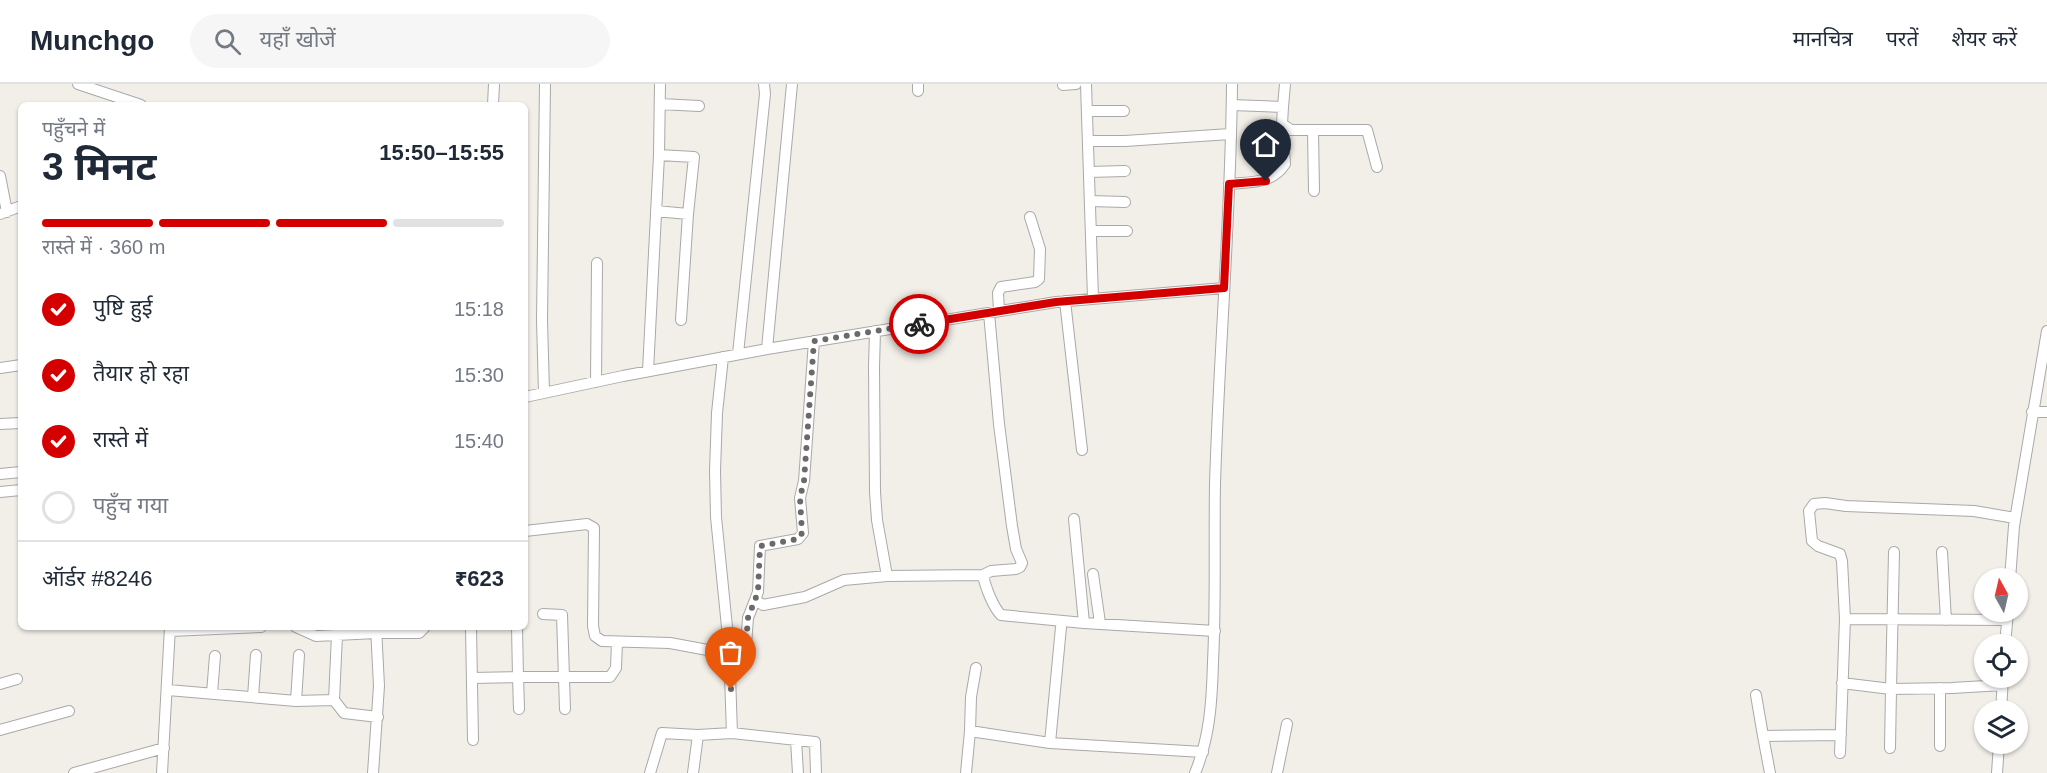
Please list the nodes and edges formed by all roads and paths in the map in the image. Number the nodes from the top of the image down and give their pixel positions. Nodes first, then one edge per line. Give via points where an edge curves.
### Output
1 (78, 84) edge
2 (494, 84) edge
3 (545, 84) edge
4 (660, 84) edge
5 (764, 84) edge
6 (792, 84) edge
7 (1076, 84) edge
8 (1086, 84) edge
9 (1232, 84) edge
10 (1285, 84) edge
11 (1063, 85) edge
12 (132, 102) edge
13 (493, 102) edge
14 (660, 104) junction
15 (1232, 105) junction
16 (699, 106) dead end
17 (1283, 107) junction
18 (1087, 111) junction
19 (1124, 111) dead end
20 (1282, 123) junction
21 (1313, 131) junction
22 (1230, 134) junction
23 (1088, 141) junction
24 (659, 155) junction
25 (1377, 167) dead end
26 (1125, 171) dead end
27 (1089, 172) junction
28 (0, 176) edge
29 (1229, 184) junction
30 (1314, 191) dead end
31 (1090, 201) junction
32 (1125, 202) dead end
33 (18, 207) edge
34 (656, 211) junction
35 (4, 213) edge
36 (688, 214) junction
37 (1030, 217) dead end
38 (1090, 231) junction
39 (1126, 231) dead end
40 (597, 262) dead end
41 (1224, 288) junction
42 (1093, 298) junction
43 (1065, 301) junction
44 (994, 312) junction
45 (681, 320) dead end
46 (875, 331) junction
47 (2047, 331) edge
48 (814, 341) junction
49 (767, 349) junction
50 (738, 354) junction
51 (723, 357) junction
52 (18, 365) edge
53 (0, 368) edge
54 (648, 371) junction
55 (596, 382) junction
56 (544, 393) junction
57 (528, 397) edge
58 (2032, 412) junction
59 (2047, 412) edge
60 (18, 423) edge
61 (0, 424) edge
62 (1082, 450) dead end
63 (18, 472) edge
64 (0, 474) edge
65 (18, 490) edge
66 (0, 492) edge
67 (2015, 518) junction
68 (1074, 519) dead end
69 (528, 531) edge
70 (1894, 552) dead end
71 (1942, 552) dead end
72 (2011, 568) edge
73 (1093, 574) dead end
74 (983, 575) junction
75 (887, 576) junction
76 (755, 600) junction
77 (543, 614) dead end
78 (1974, 618) edge
79 (1845, 619) junction
80 (1893, 619) junction
81 (1946, 620) junction
82 (1084, 623) junction
83 (1100, 623) junction
84 (1060, 627) dead end
85 (170, 630) edge
86 (302, 630) edge
87 (376, 630) edge
88 (422, 630) edge
89 (471, 630) edge
90 (517, 630) edge
91 (1215, 631) junction
92 (322, 632) edge
93 (337, 635) junction
94 (617, 642) junction
95 (729, 651) junction
96 (256, 655) dead end
97 (299, 655) dead end
98 (216, 656) dead end
99 (976, 668) dead end
100 (518, 677) junction
101 (472, 678) junction
102 (564, 678) junction
103 (17, 679) dead end
104 (1842, 683) junction
105 (0, 684) edge
106 (1974, 684) edge
107 (1941, 688) junction
108 (1891, 689) junction
109 (168, 690) junction
110 (212, 693) junction
111 (1756, 695) dead end
112 (253, 697) junction
113 (334, 700) junction
114 (296, 701) junction
115 (519, 709) dead end
116 (565, 710) dead end
117 (69, 711) dead end
118 (378, 717) junction
119 (1287, 724) dead end
120 (0, 730) edge
121 (970, 731) junction
122 (732, 733) junction
123 (698, 735) junction
124 (1841, 735) junction
125 (1763, 736) junction
126 (473, 740) dead end
127 (796, 740) junction
128 (1050, 743) junction
129 (1940, 746) dead end
130 (164, 748) junction
131 (1890, 748) dead end
132 (1203, 752) junction
133 (1840, 753) dead end
134 (1998, 754) edge
135 (74, 773) edge
136 (162, 773) edge
137 (374, 773) edge
138 (650, 773) edge
139 (693, 773) edge
140 (798, 773) edge
141 (816, 773) edge
142 (966, 773) edge
143 (1195, 773) edge
144 (1276, 773) edge
145 (1770, 773) edge
146 (1997, 773) edge

1 - 12 street
2 - 13 street
3 - 56 street
4 - 14 street
5 - 50 street
6 - 49 street
7 - 11 street
8 - 18 street
9 - 15 street
10 - 17 street
14 - 16 street
14 - 24 street
15 - 17 street
15 - 22 street
17 - 20 street
18 - 19 street
18 - 23 street
20 - 21 street via 1291,130
20 - 29 street via 1285,164 1281,171 1266,181
21 - 25 street via 1367,130
21 - 30 street
22 - 23 street
22 - 29 street
23 - 27 street
24 - 34 street
24 - 36 street via 694,157
26 - 27 street
27 - 31 street
28 - 35 street
29 - 41 street
31 - 32 street
31 - 38 street
33 - 35 street
34 - 36 street
34 - 54 street
36 - 45 street
37 - 44 street via 1040,249 1039,279 1001,286
38 - 39 street
38 - 42 street
40 - 55 street
41 - 42 street
41 - 91 street via 1216,464
42 - 43 street
43 - 44 street
43 - 62 street
44 - 46 street
44 - 74 street via 998,413 1012,526 1022,563 1020,567
46 - 48 street
46 - 75 street via 875,492
47 - 58 street
48 - 49 street
48 - 76 street via 800,498 802,533 798,539 760,546
49 - 50 street
50 - 51 street
51 - 54 street
51 - 95 street via 715,506
52 - 53 street
54 - 55 street
55 - 56 street
56 - 57 street
58 - 59 street
58 - 67 street
60 - 61 street
63 - 64 street
65 - 66 street
67 - 72 street
67 - 79 street via 1974,511 1814,504 1809,511 1812,541 1840,554 1842,561
68 - 82 street
69 - 94 street via 587,524 594,528 595,636
70 - 80 street
71 - 81 street
73 - 83 street
74 - 75 street
74 - 82 street via 1001,615
75 - 76 street via 844,580 805,597 763,605
76 - 95 street via 748,618 746,645
77 - 102 street via 562,615
78 - 81 street
79 - 80 street
79 - 104 street
80 - 81 street
80 - 108 street
82 - 83 street
83 - 91 street
84 - 128 street
85 - 109 street
86 - 92 street via 311,635
87 - 88 street
87 - 93 street
87 - 118 street
89 - 101 street
90 - 100 street
91 - 132 street via 1209,727
92 - 93 street
93 - 113 street
94 - 95 street via 670,643
94 - 102 street via 616,668 610,676
95 - 122 street
96 - 112 street
97 - 114 street
98 - 110 street
99 - 121 street
100 - 101 street
100 - 102 street
100 - 115 street
101 - 126 street
102 - 116 street
103 - 105 street
104 - 108 street
104 - 124 street
106 - 107 street
107 - 108 street
107 - 129 street
108 - 131 street
109 - 110 street
109 - 130 street
110 - 112 street
111 - 125 street
112 - 114 street
113 - 114 street
113 - 118 street via 344,713
117 - 120 street
118 - 137 street
119 - 144 street
121 - 128 street
121 - 142 street
122 - 123 street
122 - 127 street
123 - 138 street via 662,733
123 - 139 street
124 - 125 street
124 - 133 street
125 - 145 street
127 - 140 street
127 - 141 street via 815,742
128 - 132 street
130 - 135 street
130 - 136 street
132 - 143 street
134 - 146 street

